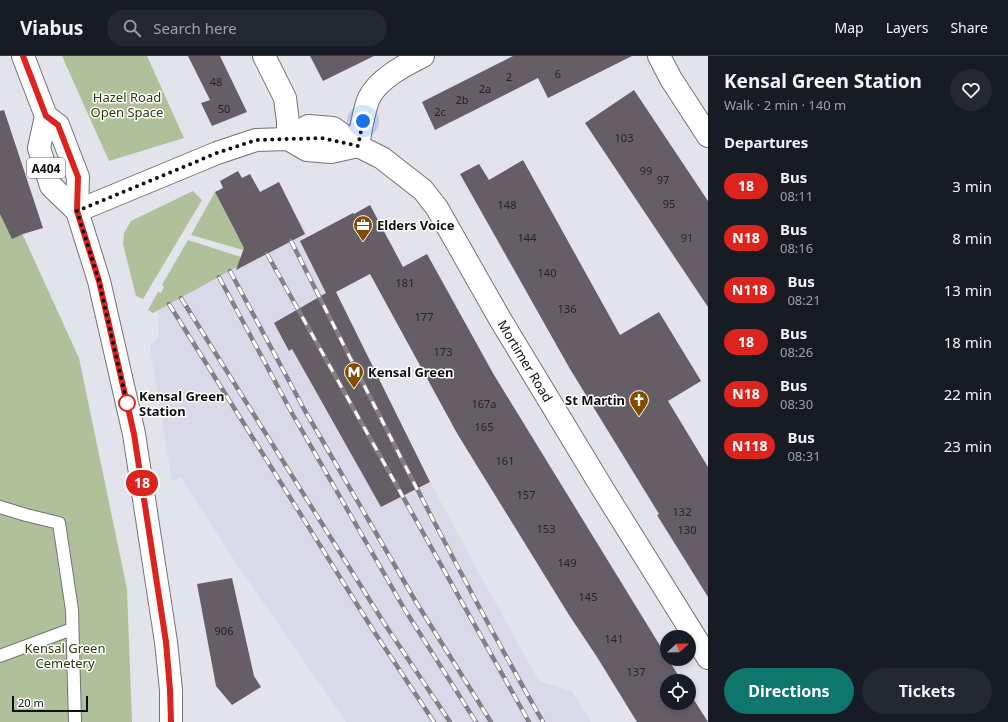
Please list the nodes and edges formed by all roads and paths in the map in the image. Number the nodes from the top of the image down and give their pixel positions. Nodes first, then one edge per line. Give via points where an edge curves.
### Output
1 (23, 56) edge
2 (264, 56) edge
3 (423, 56) edge
4 (659, 56) edge
5 (708, 136) edge
6 (288, 139) junction
7 (358, 146) junction
8 (77, 211) junction
9 (0, 507) edge
10 (72, 629) junction
11 (0, 656) edge
12 (708, 658) edge
13 (75, 722) edge
14 (171, 722) edge

1 - 8 main road, A404 via 46,116 39,148 51,186
2 - 6 main road via 285,98
3 - 7 main road via 387,78 376,88 369,98
4 - 5 main road
6 - 7 main road, Mortimer Road via 308,126 333,128
6 - 8 main road via 256,140 217,153
7 - 12 main road, Mortimer Road via 382,158 420,188 437,208 500,319
8 - 14 main road, A404 via 99,281 134,434 166,642
9 - 10 lane via 59,523 72,610
10 - 11 lane
10 - 13 lane

